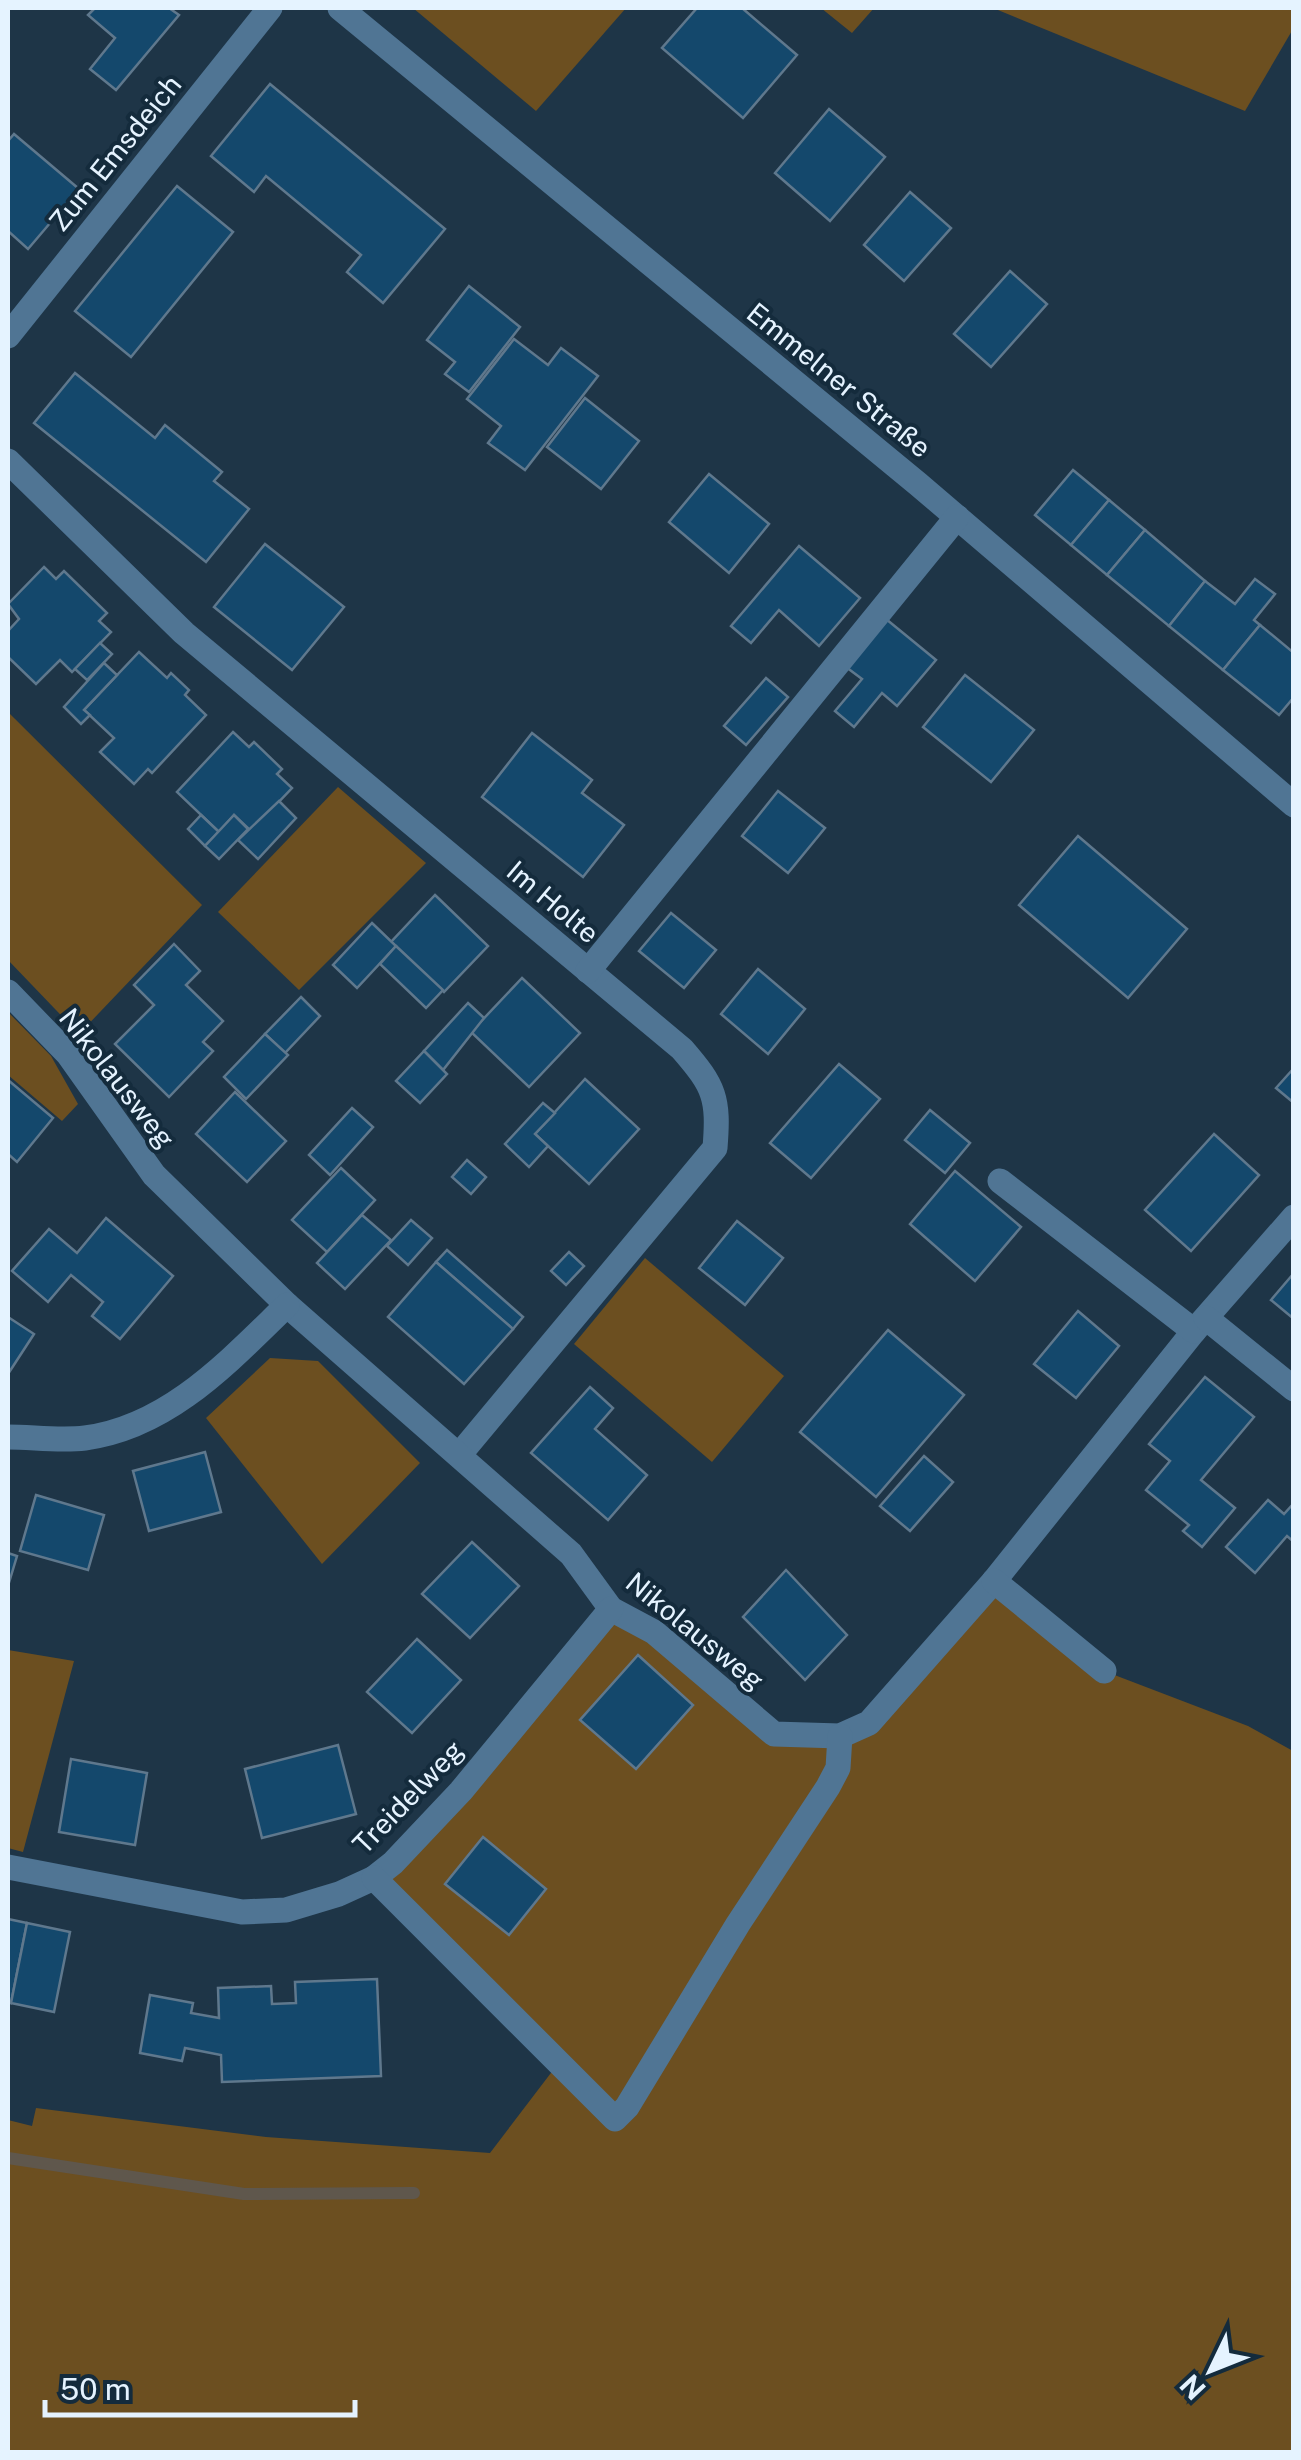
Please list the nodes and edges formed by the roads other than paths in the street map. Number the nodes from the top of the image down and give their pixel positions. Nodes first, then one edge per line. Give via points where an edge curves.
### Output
1 (270, 8) edge
2 (340, 8) edge
3 (8, 336) edge
4 (8, 460) edge
5 (958, 517) junction
6 (1294, 806) edge
7 (588, 971) junction
8 (8, 992) edge
9 (1000, 1180) dead end
10 (1294, 1217) edge
11 (287, 1306) junction
12 (1200, 1324) junction
13 (1294, 1389) edge
14 (8, 1437) edge
15 (460, 1454) junction
16 (994, 1581) junction
17 (611, 1608) junction
18 (1104, 1671) dead end
19 (840, 1736) junction
20 (8, 1867) edge
21 (374, 1878) junction

1 - 3 street, Zum Emsdeich
2 - 5 street, Emmelner Straße
4 - 7 street, Im Holte via 184,634
5 - 6 street, Emmelner Straße
5 - 7 street
7 - 15 street, Im Holte via 708,1079 718,1105 715,1148
8 - 11 street, Nikolausweg via 68,1054 154,1175
9 - 12 street
10 - 12 street
11 - 14 street via 201,1388 151,1416 86,1438
11 - 15 street, Nikolausweg
12 - 13 street
12 - 16 street
15 - 17 street, Nikolausweg via 572,1554
16 - 18 street
16 - 19 street via 869,1724
17 - 19 street, Nikolausweg via 654,1632 774,1734
17 - 21 street, Treidelweg via 462,1790
19 - 21 street via 838,1768 801,1832 614,2118
20 - 21 street, Treidelweg via 242,1912 286,1910

